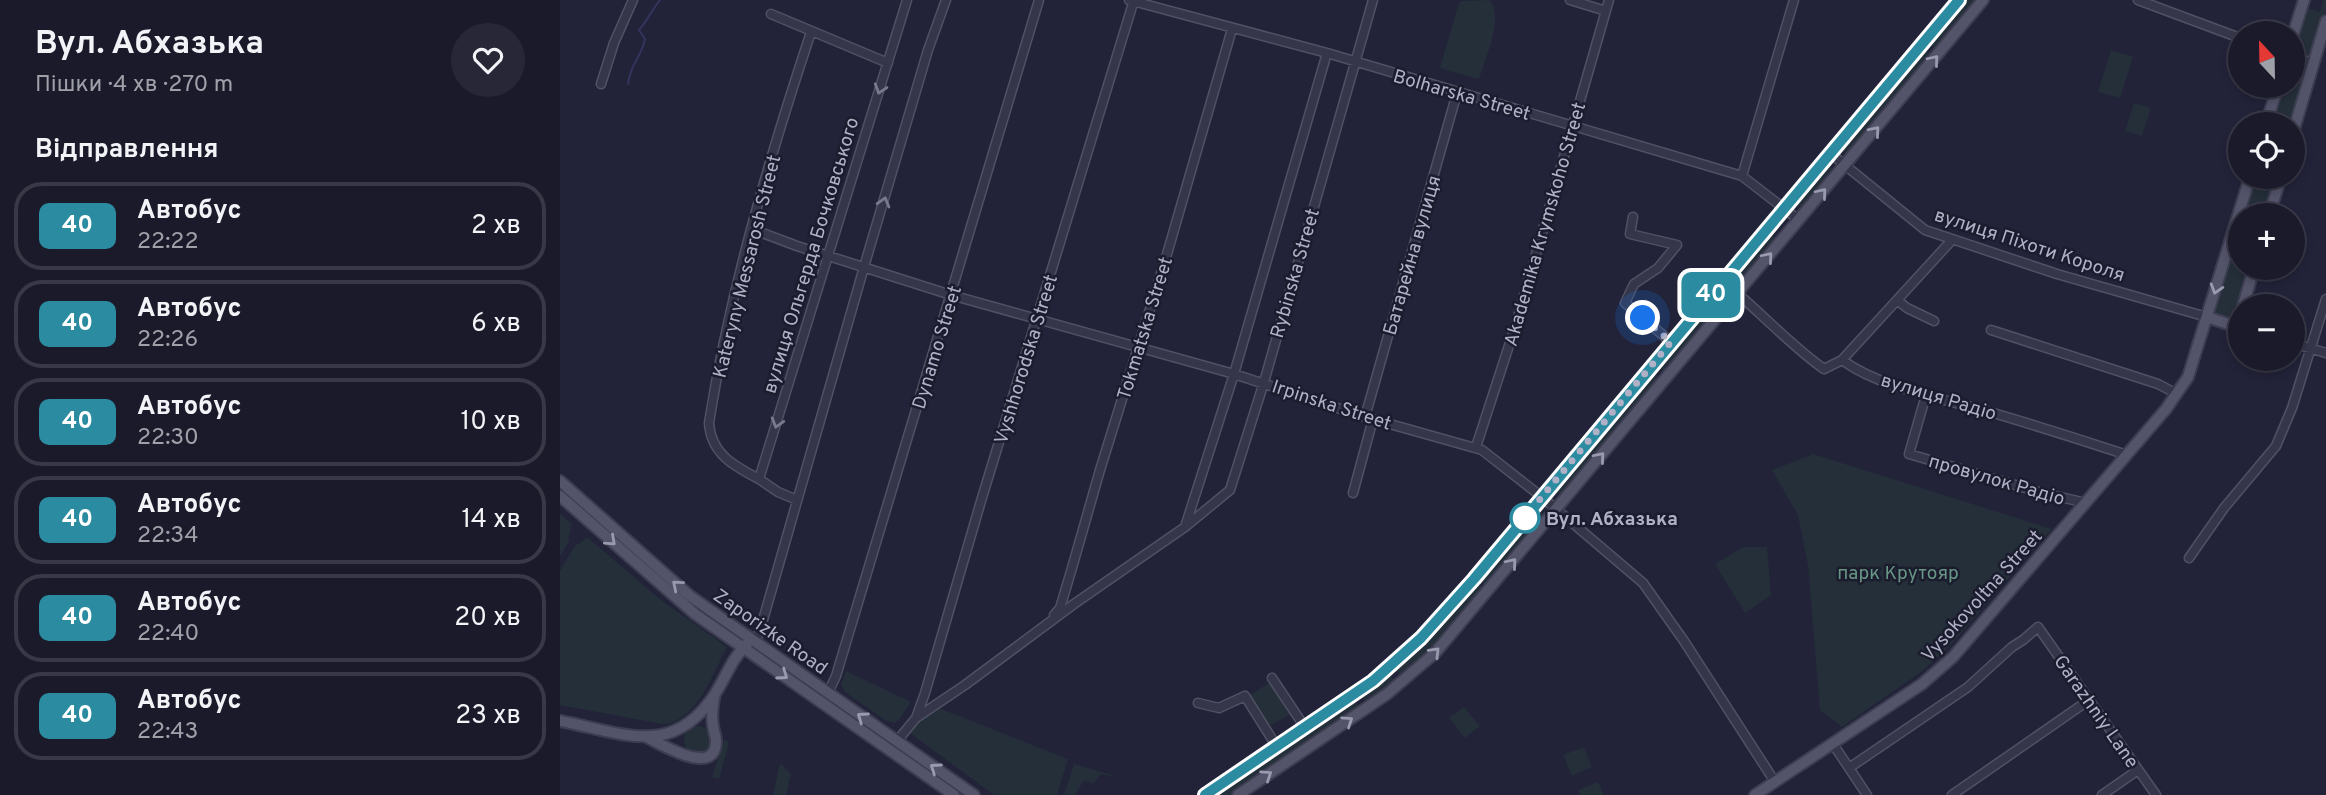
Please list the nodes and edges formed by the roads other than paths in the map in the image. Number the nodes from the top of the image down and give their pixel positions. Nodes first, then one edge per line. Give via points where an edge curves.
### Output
1 (633, 0) edge
2 (907, 0) edge
3 (946, 0) edge
4 (1039, 0) edge
5 (1132, 0) edge
6 (1373, 0) edge
7 (1570, 0) edge
8 (1609, 0) edge
9 (1794, 0) edge
10 (1959, 0) edge
11 (1983, 0) edge
12 (2138, 0) edge
13 (2304, 0) edge
14 (1606, 11) junction
15 (771, 14) dead end
16 (2297, 21) edge
17 (2326, 21) edge
18 (1231, 29) junction
19 (811, 32) junction
20 (2228, 34) edge
21 (1327, 54) junction
22 (2305, 61) edge
23 (2314, 62) junction
24 (888, 63) junction
25 (1355, 63) junction
26 (601, 83) dead end
27 (1457, 93) junction
28 (2299, 112) edge
29 (1572, 126) junction
30 (1830, 153) junction
31 (1845, 166) junction
32 (1742, 176) junction
33 (2246, 189) edge
34 (1784, 208) junction
35 (1633, 218) dead end
36 (1799, 220) junction
37 (752, 229) junction
38 (1952, 240) junction
39 (827, 255) junction
40 (864, 267) junction
41 (1738, 294) junction
42 (951, 295) junction
43 (2326, 299) edge
44 (1897, 300) junction
45 (2207, 317) junction
46 (1038, 320) junction
47 (1934, 321) dead end
48 (2228, 324) edge
49 (1991, 330) dead end
50 (1671, 342) junction
51 (2305, 346) edge
52 (1139, 348) junction
53 (2311, 348) junction
54 (2326, 353) edge
55 (1842, 360) junction
56 (1234, 374) junction
57 (1264, 382) junction
58 (2178, 394) junction
59 (1926, 395) junction
60 (1369, 418) junction
61 (1476, 447) junction
62 (2127, 455) junction
63 (759, 479) junction
64 (560, 481) edge
65 (1353, 494) dead end
66 (560, 496) edge
67 (1542, 497) junction
68 (797, 500) junction
69 (2086, 503) junction
70 (1556, 509) junction
71 (1185, 527) junction
72 (2189, 558) dead end
73 (1048, 624) junction
74 (748, 644) junction
75 (1272, 678) dead end
76 (828, 693) junction
77 (714, 696) junction
78 (2090, 700) junction
79 (1198, 703) dead end
80 (916, 718) junction
81 (1300, 720) dead end
82 (560, 721) edge
83 (687, 727) junction
84 (714, 732) junction
85 (645, 737) junction
86 (897, 741) junction
87 (1833, 744) junction
88 (1277, 747) junction
89 (685, 754) junction
90 (1849, 768) junction
91 (2138, 770) junction
92 (1775, 782) junction
93 (954, 795) edge
94 (974, 795) edge
95 (1205, 795) edge
96 (1238, 795) edge
97 (1755, 795) edge
98 (1867, 795) edge
99 (1952, 795) edge
100 (2102, 795) edge
101 (2156, 795) edge

1 - 26 street
2 - 24 street, вулиця Ольгерда Бочковського
40 -> 3 street
4 - 42 street, Dynamo Street
5 - 18 street, Bolharska Street
5 - 46 street, Vyshhorodska Street
6 - 25 street, Rybinska Street
7 - 14 street
8 - 14 street, Akademika Krymskoho Street
9 - 32 street
10 - 30 main road
31 -> 11 main road
12 - 20 street
13 - 16 main road
14 - 29 street, Akademika Krymskoho Street
15 - 19 street
17 - 23 main road
18 - 21 street, Bolharska Street
18 - 52 street, Tokmatska Street
19 - 24 street
19 - 37 street, Kateryny Messarosh Street
21 - 25 street, Bolharska Street
21 - 56 street, Rybinska Street
22 - 23 street
23 - 28 main road
24 -> 39 street, вулиця Ольгерда Бочковського
25 - 27 street, Bolharska Street
25 - 57 street, Rybinska Street
27 - 29 street, Bolharska Street
27 - 60 street, Батарейна вулиця
29 - 32 street, Bolharska Street
29 - 61 street, Akademika Krymskoho Street
30 - 31 street, вулиця Піхоти Короля
30 - 34 main road
36 -> 31 main road
31 - 38 street, вулиця Піхоти Короля via 1925,230
32 - 34 street, Bolharska Street
33 -> 45 main road, Vysokovoltna Street
34 - 36 street, Bolharska Street
34 - 50 main road
35 - 50 street via 1630,234 1677,246 1658,268 1634,284 1625,303
41 -> 36 main road
37 - 39 street, Irpinska Street
37 - 63 street, Kateryny Messarosh Street via 709,423 718,452 734,467
38 - 44 street
38 - 45 street, вулиця Піхоти Короля
39 - 40 street, Irpinska Street
39 -> 63 street, вулиця Ольгерда Бочковського
40 - 42 street, Irpinska Street
40 - 68 street
41 - 55 street, вулиця Радіо via 1824,369
70 -> 41 main road
42 - 46 street, Irpinska Street
42 - 76 street, Dynamo Street
43 - 53 street
44 - 47 street
44 - 55 street
45 - 48 main road, вулиця Піхоти Короля
45 - 58 main road, Vysokovoltna Street
46 - 52 street, Irpinska Street
46 - 80 street, Vyshhorodska Street
49 - 58 street
50 - 67 main road
51 - 53 street
52 - 56 street, Irpinska Street
52 - 73 street, Tokmatska Street via 1060,608
53 - 54 street
53 - 72 street via 2276,446
55 - 59 street, вулиця Радіо
56 - 57 street, Irpinska Street
56 - 71 street, Rybinska Street
57 - 60 street, Irpinska Street
57 - 71 street, Rybinska Street via 1230,490
58 - 62 main road, Vysokovoltna Street
59 - 62 street, вулиця Радіо
59 - 69 street, провулок Радіо via 1909,454
60 - 61 street, Irpinska Street
60 - 65 street, Батарейна вулиця
61 - 67 street, Irpinska Street
62 - 69 main road, Vysokovoltna Street
63 - 68 street
74 -> 64 main road, Zaporizke Road
66 -> 74 main road, Zaporizke Road via 682,603
67 - 70 street, Irpinska Street
67 - 88 main road via 1407,652
68 - 74 street via 760,634
69 - 87 main road, Vysokovoltna Street via 1953,657 1922,684
70 - 92 street, Irpinska Street via 1643,583
96 -> 70 main road via 1420,667
71 - 73 street, Rybinska Street
73 - 80 street, Rybinska Street
74 - 76 main road, Zaporizke Road
74 - 77 main road
74 -> 93 main road, Zaporizke Road
75 - 81 street
86 -> 76 main road, Zaporizke Road
77 - 83 main road
77 - 84 main road
78 - 90 street, Garazhniy Lane via 2038,627 1968,687
78 - 91 street, Garazhniy Lane
78 - 99 street
79 - 88 street via 1219,708 1245,696
80 - 86 street
82 - 85 main road
83 - 84 main road via 701,723
83 - 85 main road
83 - 89 main road via 680,743
84 - 89 main road via 716,746 707,757
85 - 89 main road
94 -> 86 main road, Zaporizke Road
87 - 90 street
87 - 92 main road, Vysokovoltna Street
88 - 95 main road
90 - 98 street
91 - 100 street
91 - 101 street, Garazhniy Lane
92 - 97 main road, Vysokovoltna Street

